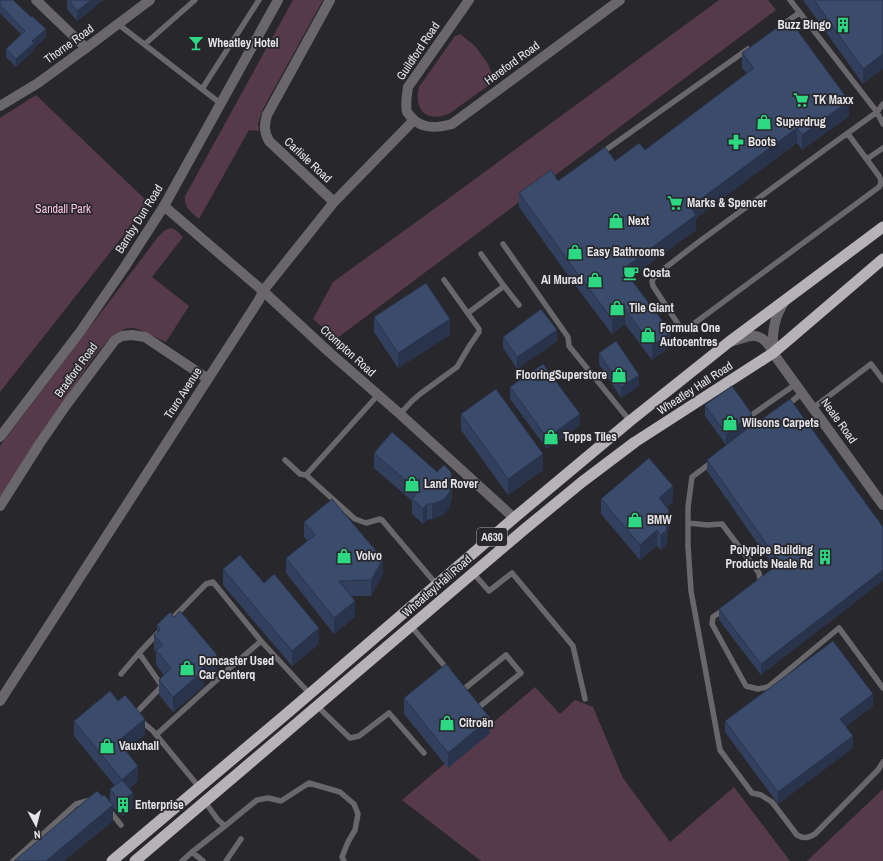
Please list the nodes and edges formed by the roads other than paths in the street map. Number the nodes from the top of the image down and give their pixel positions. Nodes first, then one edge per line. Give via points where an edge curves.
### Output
1 (36, 0) edge
2 (150, 0) edge
3 (195, 0) edge
4 (259, 0) edge
5 (330, 0) edge
6 (469, 0) edge
7 (620, 0) edge
8 (790, 0) edge
9 (276, 1) edge
10 (799, 13) junction
11 (118, 24) junction
12 (782, 25) edge
13 (145, 44) junction
14 (756, 44) edge
15 (86, 48) junction
16 (202, 89) junction
17 (1, 103) edge
18 (220, 103) junction
19 (883, 104) edge
20 (877, 112) junction
21 (414, 120) junction
22 (883, 124) edge
23 (848, 134) junction
24 (883, 148) edge
25 (607, 149) edge
26 (867, 159) junction
27 (334, 202) junction
28 (164, 206) junction
29 (883, 227) edge
30 (503, 244) dead end
31 (481, 254) dead end
32 (883, 259) edge
33 (444, 280) dead end
34 (504, 286) junction
35 (263, 291) junction
36 (787, 298) junction
37 (519, 305) dead end
38 (468, 313) junction
39 (729, 342) junction
40 (773, 353) junction
41 (208, 379) junction
42 (883, 380) edge
43 (796, 384) junction
44 (802, 393) junction
45 (378, 395) junction
46 (782, 408) edge
47 (813, 408) junction
48 (400, 414) junction
49 (753, 414) edge
50 (630, 421) junction
51 (0, 437) edge
52 (716, 459) edge
53 (285, 460) dead end
54 (306, 475) junction
55 (883, 505) edge
56 (0, 506) edge
57 (514, 518) junction
58 (688, 523) junction
59 (473, 573) junction
60 (437, 585) junction
61 (753, 588) edge
62 (731, 605) edge
63 (410, 626) junction
64 (261, 641) junction
65 (139, 653) junction
66 (450, 672) edge
67 (121, 674) dead end
68 (459, 683) edge
69 (883, 688) edge
70 (464, 689) junction
71 (310, 694) junction
72 (469, 695) edge
73 (585, 699) dead end
74 (0, 701) edge
75 (474, 701) edge
76 (317, 706) junction
77 (479, 707) junction
78 (485, 713) edge
79 (156, 735) junction
80 (424, 753) dead end
81 (883, 762) edge
82 (199, 787) junction
83 (97, 800) edge
84 (205, 802) junction
85 (105, 805) edge
86 (121, 825) dead end
87 (224, 826) junction
88 (241, 839) dead end
89 (192, 852) junction
90 (13, 861) edge
91 (112, 861) edge
92 (135, 861) edge
93 (182, 861) edge
94 (203, 861) edge
95 (226, 861) edge
96 (344, 861) edge

1 - 15 street
2 - 11 street, Thorne Road
3 - 13 lane
4 - 16 lane
5 - 27 street, Carlisle Road via 267,115 264,128 269,141
6 - 21 street, Guildford Road via 408,87 407,113
7 - 21 street, Hereford Road via 452,124 426,127
8 - 10 lane
9 - 18 street, Barnby Dun Road
10 - 12 lane
10 - 20 lane
11 - 13 lane
11 - 15 street, Thorne Road
13 - 16 lane
14 - 25 lane
15 - 17 street, Thorne Road via 38,83
16 - 18 lane
18 - 28 street, Barnby Dun Road
19 - 20 lane
20 - 22 lane
20 - 23 lane
21 - 27 street, Truro Avenue
23 - 26 lane
23 - 26 lane via 656,275 652,286 680,327 688,328 879,188 881,181
24 - 26 lane
27 - 35 street, Truro Avenue
28 - 35 street, Crompton Road
28 - 51 street, Barnby Dun Road via 80,332
29 - 36 highway, Wheatley Hall Road / A630
30 - 50 lane via 568,337 569,346
31 - 34 lane
32 - 40 highway, Wheatley Hall Road / A630
33 - 38 lane
34 - 37 lane
34 - 38 lane
35 - 41 street, Truro Avenue
35 - 45 street, Crompton Road
36 - 39 highway, Wheatley Hall Road / A630
36 - 40 street, Wheatley Hall Road / A630 via 778,311 774,324
38 - 48 lane via 479,332 457,367 412,400
39 - 40 street, Wheatley Hall Road / A630 via 755,336 762,338
39 - 50 highway, Wheatley Hall Road / A630
40 - 43 street, Neale Road
40 - 59 highway, Wheatley Hall Road / A630 via 635,442 569,492
41 - 56 street, Bradford Road via 145,337 132,335 114,340 40,443
41 - 74 street, Truro Avenue
42 - 47 lane via 871,364
43 - 44 street, Neale Road
43 - 49 lane
44 - 46 lane
44 - 47 street, Neale Road
45 - 48 street, Crompton Road
45 - 54 lane
47 - 55 street, Neale Road
48 - 57 street, Crompton Road
50 - 57 highway, Wheatley Hall Road / A630
52 - 58 lane via 692,477
53 - 54 lane via 300,474
54 - 60 lane via 354,519 366,523 382,520
57 - 60 highway, Wheatley Hall Road / A630
58 - 61 lane via 722,524 759,573 759,584
58 - 81 lane via 691,591 720,750 752,793 772,802 797,836 809,838
59 - 63 highway, Wheatley Hall Road / A630
59 - 73 lane via 489,591 512,573 573,646
60 - 71 highway, Wheatley Hall Road / A630
62 - 69 lane via 714,617 712,624 746,686 758,689 768,687 839,628
63 - 66 lane
63 - 76 highway, Wheatley Hall Road / A630
64 - 65 lane via 213,582 206,584
64 - 71 lane
64 - 79 lane
65 - 67 lane
65 - 79 lane via 162,686 134,715
68 - 70 lane
70 - 72 lane
70 - 77 lane via 506,655 521,673
71 - 82 highway, Wheatley Hall Road / A630
75 - 77 lane
76 - 80 lane via 350,738 360,736 389,713
76 - 84 highway, Wheatley Hall Road / A630
77 - 78 lane
79 - 82 lane
82 - 91 highway, Wheatley Hall Road / A630
83 - 90 lane via 76,804
84 - 87 lane
84 - 92 highway, Wheatley Hall Road / A630
85 - 86 lane
87 - 89 lane
87 - 96 lane via 257,800 268,798 281,801 309,783 340,792 354,804 358,814 355,830 342,857
88 - 95 lane
89 - 93 lane
89 - 94 lane

